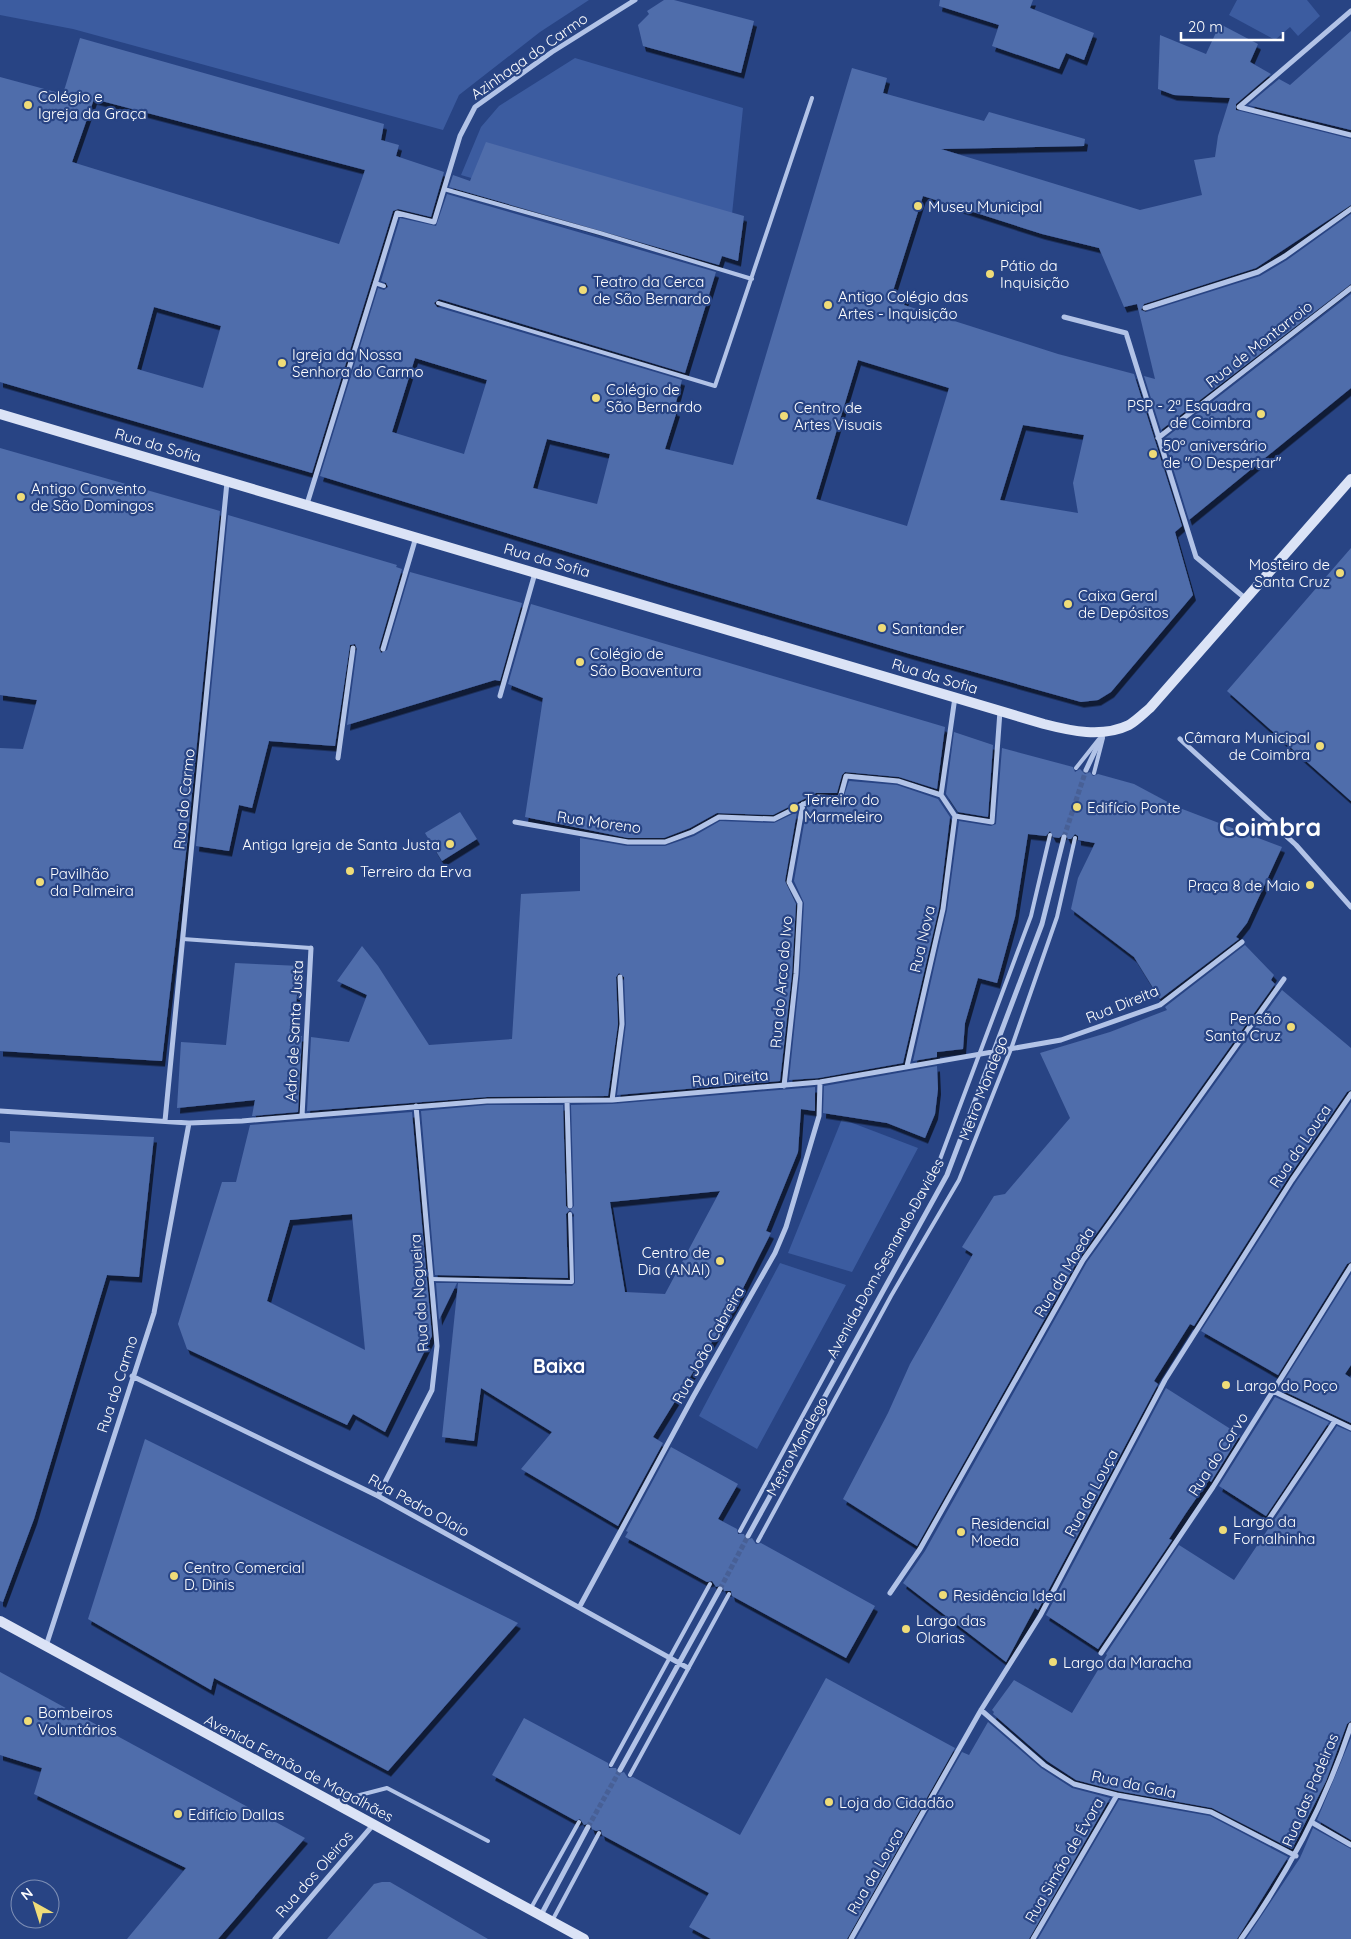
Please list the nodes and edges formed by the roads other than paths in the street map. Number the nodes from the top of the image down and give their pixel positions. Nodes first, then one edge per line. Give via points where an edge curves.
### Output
1 (635, 0) edge
2 (1351, 11) edge
3 (812, 98) dead end
4 (1351, 135) edge
5 (444, 189) junction
6 (1351, 209) edge
7 (752, 280) junction
8 (375, 284) junction
9 (384, 286) dead end
10 (1351, 288) edge
11 (438, 302) dead end
12 (1145, 308) dead end
13 (1064, 317) dead end
14 (0, 414) edge
15 (1158, 438) junction
16 (227, 480) junction
17 (1351, 480) edge
18 (307, 504) junction
19 (416, 537) junction
20 (535, 572) junction
21 (1246, 600) junction
22 (353, 648) dead end
23 (384, 649) dead end
24 (500, 696) dead end
25 (955, 697) junction
26 (1000, 711) junction
27 (1105, 731) junction
28 (1180, 739) dead end
29 (338, 758) dead end
30 (1076, 768) dead end
31 (1086, 770) tunnel mouth
32 (1094, 773) dead end
33 (941, 795) junction
34 (803, 804) junction
35 (955, 816) junction
36 (515, 822) dead end
37 (1050, 835) dead end
38 (1064, 837) tunnel mouth
39 (1075, 838) dead end
40 (1351, 907) edge
41 (182, 939) junction
42 (1242, 942) dead end
43 (311, 948) joint
44 (620, 977) dead end
45 (1284, 979) dead end
46 (1011, 1049) junction
47 (995, 1052) junction
48 (980, 1054) junction
49 (907, 1066) junction
50 (820, 1082) junction
51 (784, 1086) junction
52 (1351, 1094) edge
53 (612, 1100) junction
54 (567, 1101) junction
55 (416, 1106) junction
56 (0, 1111) edge
57 (302, 1116) junction
58 (165, 1121) junction
59 (189, 1123) junction
60 (570, 1206) dead end
61 (570, 1214) dead end
62 (1351, 1266) edge
63 (431, 1279) junction
64 (132, 1376) junction
65 (1273, 1391) junction
66 (1335, 1421) junction
67 (1351, 1428) edge
68 (378, 1496) junction
69 (1267, 1522) dead end
70 (740, 1531) dead end
71 (748, 1536) tunnel mouth
72 (758, 1541) dead end
73 (710, 1584) dead end
74 (720, 1589) tunnel mouth
75 (890, 1592) dead end
76 (729, 1594) dead end
77 (580, 1606) junction
78 (0, 1621) edge
79 (46, 1646) junction
80 (1101, 1653) dead end
81 (670, 1658) junction
82 (679, 1663) junction
83 (688, 1668) junction
84 (981, 1710) junction
85 (1351, 1725) edge
86 (611, 1765) dead end
87 (620, 1770) tunnel mouth
88 (630, 1775) dead end
89 (1117, 1795) junction
90 (332, 1802) junction
91 (579, 1822) dead end
92 (1313, 1824) junction
93 (372, 1825) junction
94 (588, 1827) tunnel mouth
95 (599, 1833) dead end
96 (488, 1841) dead end
97 (1351, 1845) edge
98 (1296, 1856) junction
99 (530, 1910) junction
100 (541, 1915) junction
101 (552, 1921) junction
102 (275, 1939) edge
103 (584, 1939) edge
104 (851, 1939) edge
105 (1032, 1939) edge
106 (1241, 1939) edge

1 - 5 street, Azinhaga do Carmo via 552,52 475,107 460,136
2 - 4 street via 1239,107
3 - 7 lane
5 - 7 lane via 600,232
5 - 8 street, Azinhaga do Carmo via 434,222 397,212
6 - 12 street via 1258,272
7 - 11 lane via 715,386
8 - 9 lane
8 - 18 street, Azinhaga do Carmo
10 - 15 street, Rua de Montarroio
13 - 15 street via 1126,333
14 - 16 main road, Rua da Sofia
15 - 21 street via 1196,557
16 - 18 main road, Rua da Sofia
16 - 41 street, Rua do Carmo
17 - 21 main road, Rua da Sofia
18 - 19 main road, Rua da Sofia
19 - 20 main road, Rua da Sofia
19 - 23 street
20 - 24 street
20 - 25 main road, Rua da Sofia
21 - 27 main road, Rua da Sofia via 1150,708 1129,725
22 - 29 street
25 - 26 main road, Rua da Sofia
25 - 33 street
26 - 27 main road, Rua da Sofia via 1058,728
26 - 35 street via 992,822
27 - 30 lane
27 - 31 street
27 - 32 lane
28 - 40 street via 1296,845
33 - 34 street, Rua Moreno via 898,781 846,776 840,798 818,797
33 - 35 street
34 - 36 street, Rua Moreno via 774,819 719,817 665,842 628,842
34 - 51 street, Rua do Arco do Ivo via 789,882 800,903
35 - 49 street, Rua Nova via 943,910
37 - 48 lane via 1031,916
38 - 47 street, Avenida Dom Sesnando Davides via 1042,924
39 - 46 lane, Metro Mondego via 1057,918
41 - 43 lane
41 - 58 street, Rua do Carmo
42 - 46 street, Rua Direita via 1160,1005 1061,1040
43 - 57 street, Adro de Santa Justa
44 - 53 street via 622,1024
45 - 75 street, Rua da Moeda via 1083,1260 920,1549
46 - 47 street, Rua Direita
46 - 72 lane, Metro Mondego via 959,1180 891,1296
47 - 48 street, Rua Direita
47 - 71 street, Avenida Dom Sesnando Davides via 947,1175
48 - 49 street, Rua Direita
48 - 70 lane via 936,1170
49 - 50 street, Rua Direita
50 - 51 street, Rua Direita
50 - 77 street, Rua João Cabreira via 819,1116 786,1227 775,1253
51 - 53 street, Rua Direita
52 - 84 street, Rua da Louça via 1292,1180 1170,1372 1040,1616
53 - 54 street, Rua Direita
54 - 55 street, Rua Direita via 486,1101
54 - 60 street
55 - 57 street, Rua Direita
55 - 63 street, Rua da Nogueira
56 - 58 street, Rua Direita
57 - 59 street, Rua Direita
58 - 59 street, Rua Direita
59 - 64 street, Rua do Carmo via 154,1313
61 - 63 lane via 572,1282
62 - 65 street, Rua do Corvo
63 - 68 street, Rua da Nogueira via 437,1346 432,1390
64 - 68 street, Rua Pedro Olaio
64 - 79 street, Rua do Carmo
65 - 66 street
65 - 80 street, Rua do Corvo via 1213,1487
66 - 67 street
66 - 69 street
68 - 77 street, Rua Pedro Olaio
73 - 81 lane
74 - 82 street
76 - 83 lane
77 - 81 street, Rua Pedro Olaio
78 - 79 main road, Avenida Fernão de Magalhães
79 - 90 main road, Avenida Fernão de Magalhães
81 - 82 street, Rua Pedro Olaio
81 - 86 lane
82 - 83 street, Rua Pedro Olaio
82 - 87 street
83 - 88 lane
84 - 89 street, Rua da Gala via 1044,1764 1074,1784
84 - 104 street, Rua da Louça
85 - 92 street, Rua das Padeiras
89 - 98 street, Rua da Gala via 1211,1812
89 - 105 street, Rua Simão de Évora
90 - 93 main road, Avenida Fernão de Magalhães
90 - 96 lane via 388,1788
91 - 99 lane
92 - 97 street
92 - 98 street, Rua das Padeiras
93 - 99 main road, Avenida Fernão de Magalhães
93 - 102 street, Rua dos Oleiros
94 - 100 street
95 - 101 lane
98 - 106 street, Rua das Padeiras
99 - 100 main road, Avenida Fernão de Magalhães
100 - 101 main road, Avenida Fernão de Magalhães
101 - 103 main road, Avenida Fernão de Magalhães

